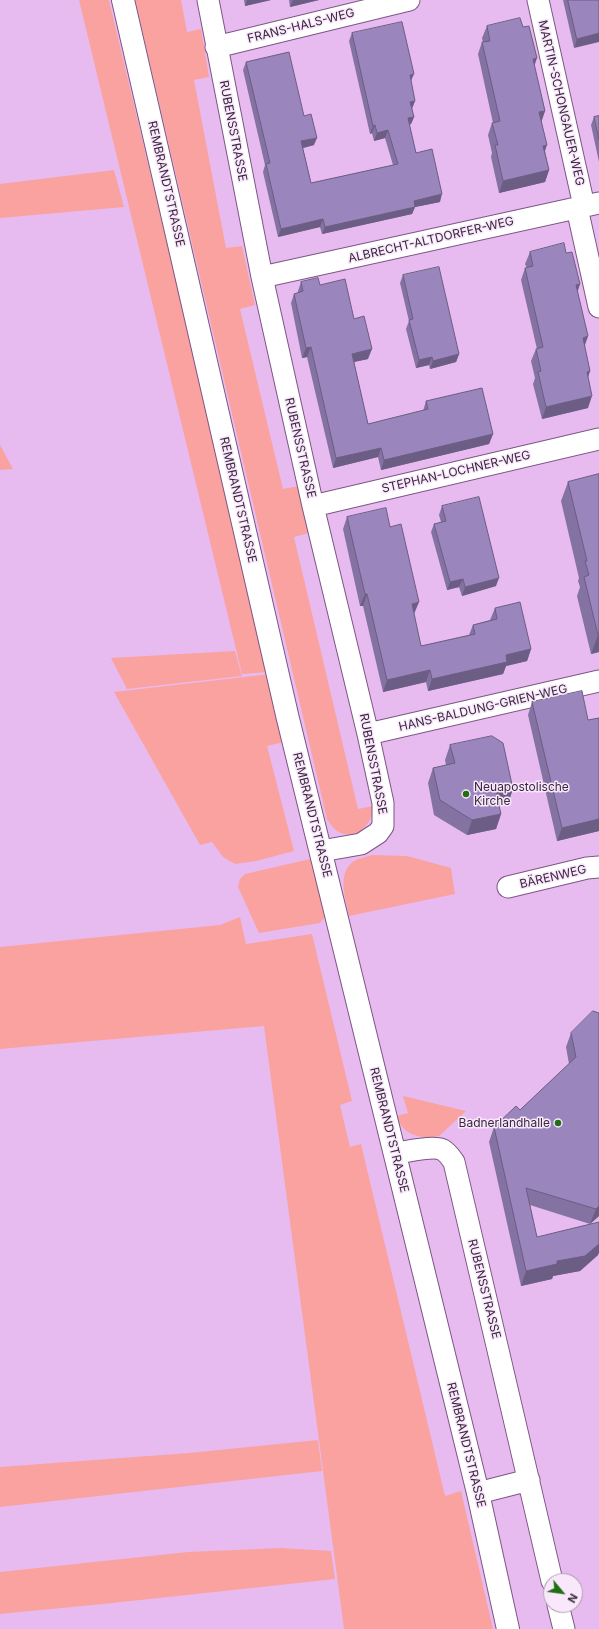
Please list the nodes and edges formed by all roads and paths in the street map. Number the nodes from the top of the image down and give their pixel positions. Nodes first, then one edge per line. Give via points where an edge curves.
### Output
1 (123, 0) edge
2 (208, 0) edge
3 (409, 0) edge
4 (538, 0) edge
5 (216, 47) junction
6 (587, 206) edge
7 (262, 277) junction
8 (599, 307) edge
9 (599, 439) edge
10 (313, 506) junction
11 (599, 681) edge
12 (368, 734) junction
13 (321, 852) junction
14 (599, 867) edge
15 (508, 887) dead end
16 (395, 1154) junction
17 (529, 1480) junction
18 (478, 1493) junction
19 (550, 1573) edge
20 (560, 1613) edge
21 (508, 1629) edge
22 (564, 1629) edge

1 - 13 street, REMBRANDTSTRASSE
2 - 5 street, RUBENSSTRASSE
3 - 5 street, FRANS-HALS-WEG
4 - 6 street, MARTIN-SCHONGAUER-WEG
5 - 7 street, RUBENSSTRASSE
6 - 7 street, ALBRECHT-ALTDORFER-WEG
6 - 8 street, MARTIN-SCHONGAUER-WEG
7 - 10 street, RUBENSSTRASSE
9 - 10 street, STEPHAN-LOCHNER-WEG
10 - 12 street, RUBENSSTRASSE
11 - 12 street, HANS-BALDUNG-GRIEN-WEG
12 - 13 street, RUBENSSTRASSE via 383,803 383,826 378,833 361,844
13 - 16 street, REMBRANDTSTRASSE
14 - 15 street, BÄRENWEG
16 - 17 street, RUBENSSTRASSE via 434,1148 442,1150 454,1162
16 - 18 street, REMBRANDTSTRASSE
17 - 18 street
17 - 19 street, RUBENSSTRASSE
18 - 21 street, REMBRANDTSTRASSE
20 - 22 street

